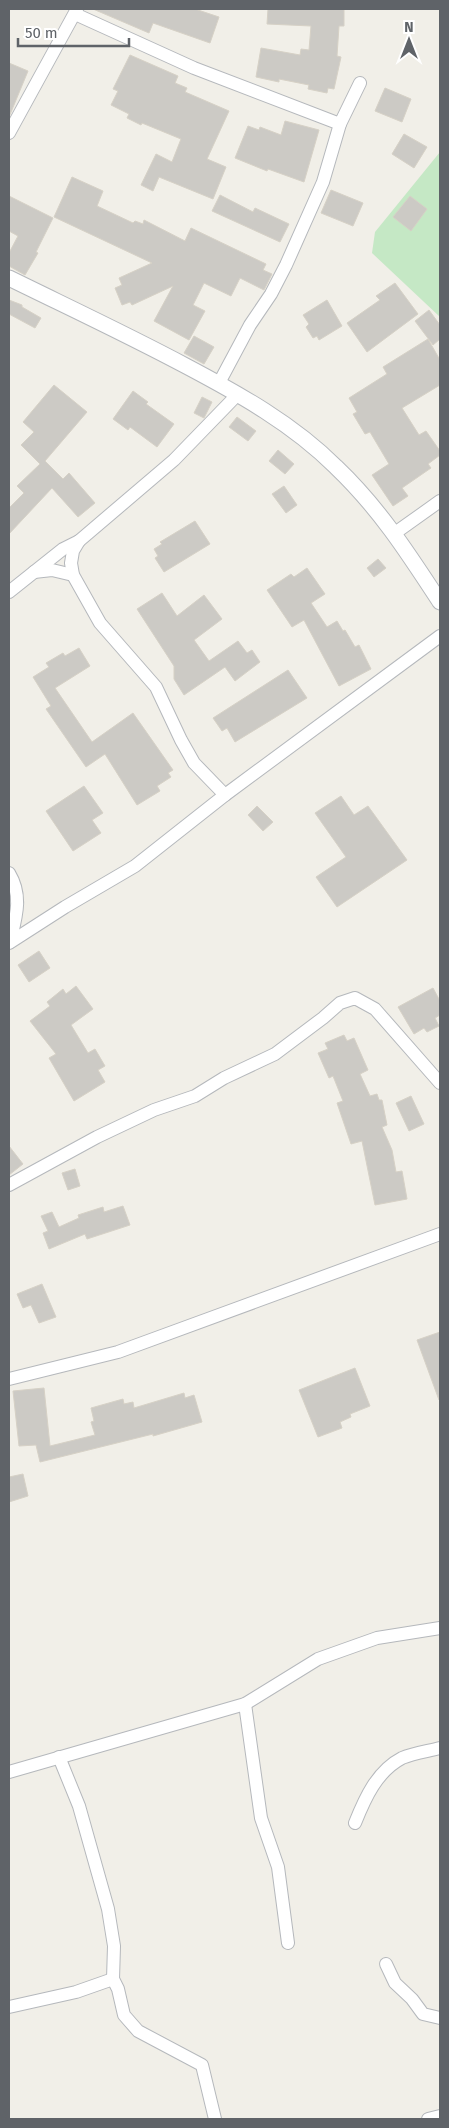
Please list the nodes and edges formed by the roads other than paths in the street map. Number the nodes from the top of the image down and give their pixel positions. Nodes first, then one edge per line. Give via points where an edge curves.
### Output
1 (76, 11) edge
2 (360, 83) dead end
3 (340, 124) junction
4 (9, 133) edge
5 (9, 278) edge
6 (218, 383) junction
7 (238, 394) junction
8 (440, 501) edge
9 (395, 533) junction
10 (79, 541) junction
11 (34, 572) junction
12 (74, 575) junction
13 (9, 592) edge
14 (440, 602) edge
15 (440, 636) edge
16 (225, 795) junction
17 (9, 873) edge
18 (9, 943) edge
19 (440, 1083) edge
20 (9, 1185) edge
21 (440, 1234) edge
22 (9, 1379) edge
23 (440, 1628) edge
24 (245, 1704) junction
25 (440, 1748) edge
26 (59, 1757) junction
27 (9, 1772) edge
28 (355, 1823) dead end
29 (288, 1943) dead end
30 (386, 1964) dead end
31 (113, 1979) junction
32 (9, 2007) edge
33 (440, 2018) edge
34 (440, 2116) edge
35 (215, 2119) edge
36 (428, 2119) edge

1 - 3 street via 194,68
1 - 4 street
2 - 3 street
3 - 6 street via 323,182 286,265
5 - 6 street
6 - 7 street
7 - 9 street via 290,427 336,466
7 - 10 street via 174,460
8 - 9 street
9 - 14 street
10 - 11 street
10 - 12 street via 71,563
11 - 12 street via 52,570
11 - 13 street
12 - 16 street via 100,623 156,687 194,763
15 - 16 street
16 - 18 street via 134,866
17 - 18 street via 18,897
19 - 20 street via 376,1008 355,998 340,1003 275,1054 195,1096 154,1110 97,1136
21 - 22 street via 118,1352
23 - 24 street via 377,1638 318,1659
24 - 26 street
24 - 29 street via 261,1818 278,1867
25 - 28 street via 402,1758 382,1774 368,1792
26 - 27 street
26 - 31 street via 79,1806 108,1909 114,1946
30 - 33 street via 395,1983 423,2014
31 - 32 street via 76,1992
31 - 35 street via 124,2015 138,2031 202,2066
34 - 36 street

